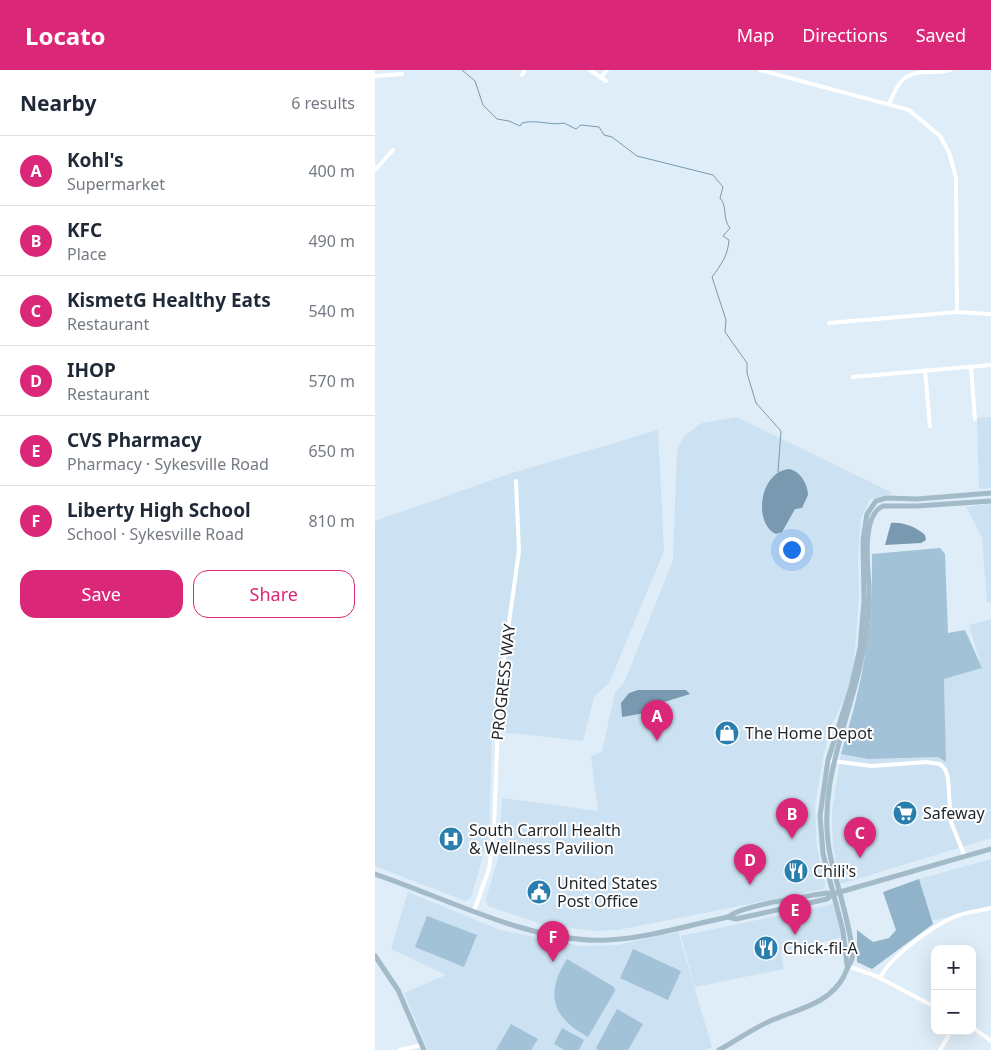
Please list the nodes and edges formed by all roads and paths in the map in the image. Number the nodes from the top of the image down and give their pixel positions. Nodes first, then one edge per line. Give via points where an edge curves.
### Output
1 (525, 70) edge
2 (590, 70) edge
3 (607, 70) edge
4 (760, 70) edge
5 (950, 70) edge
6 (402, 74) dead end
7 (375, 76) edge
8 (521, 76) dead end
9 (601, 77) junction
10 (606, 81) dead end
11 (889, 104) junction
12 (393, 150) dead end
13 (375, 170) edge
14 (957, 312) junction
15 (991, 314) edge
16 (829, 322) dead end
17 (991, 365) edge
18 (971, 367) junction
19 (925, 370) junction
20 (853, 377) dead end
21 (975, 419) dead end
22 (930, 426) dead end
23 (516, 481) dead end
24 (991, 493) edge
25 (991, 501) edge
26 (867, 530) junction
27 (831, 760) junction
28 (991, 849) edge
29 (965, 857) junction
30 (375, 874) edge
31 (836, 894) junction
32 (991, 908) edge
33 (475, 911) junction
34 (843, 931) junction
35 (853, 952) junction
36 (375, 956) edge
37 (847, 966) junction
38 (880, 978) junction
39 (931, 1005) edge
40 (976, 1030) edge
41 (949, 1035) edge
42 (991, 1041) edge
43 (423, 1048) edge
44 (400, 1050) edge
45 (719, 1050) edge
46 (940, 1050) edge

1 - 8 street
2 - 9 street
3 - 9 street
4 - 11 street
5 - 11 street via 919,72 906,77 899,82
6 - 7 street
9 - 10 street
11 - 14 street via 909,110 929,125 943,141 953,163 956,178
12 - 13 street
14 - 15 street
14 - 16 street
17 - 18 street
18 - 19 street
18 - 21 street
19 - 20 street
19 - 22 street
23 - 33 street, PROGRESS WAY via 519,551 499,694 494,837 489,869
24 - 26 street via 881,499 869,509
25 - 26 street via 883,506 873,515
26 - 27 street via 862,553 860,648
27 - 29 street via 872,766 940,764 949,778 951,822
27 - 31 street via 827,830
28 - 29 street
29 - 31 street
30 - 33 street
31 - 33 street via 736,919 728,917 632,937 598,940 569,938 523,928
31 - 34 street
31 - 35 street via 850,932
32 - 38 street via 955,917 937,927 888,965
34 - 35 street
34 - 37 street
35 - 37 street
36 - 43 street via 396,986
37 - 38 street
37 - 45 street via 833,991 821,1000 769,1022
38 - 39 street
40 - 42 street
41 - 46 street
43 - 44 street

